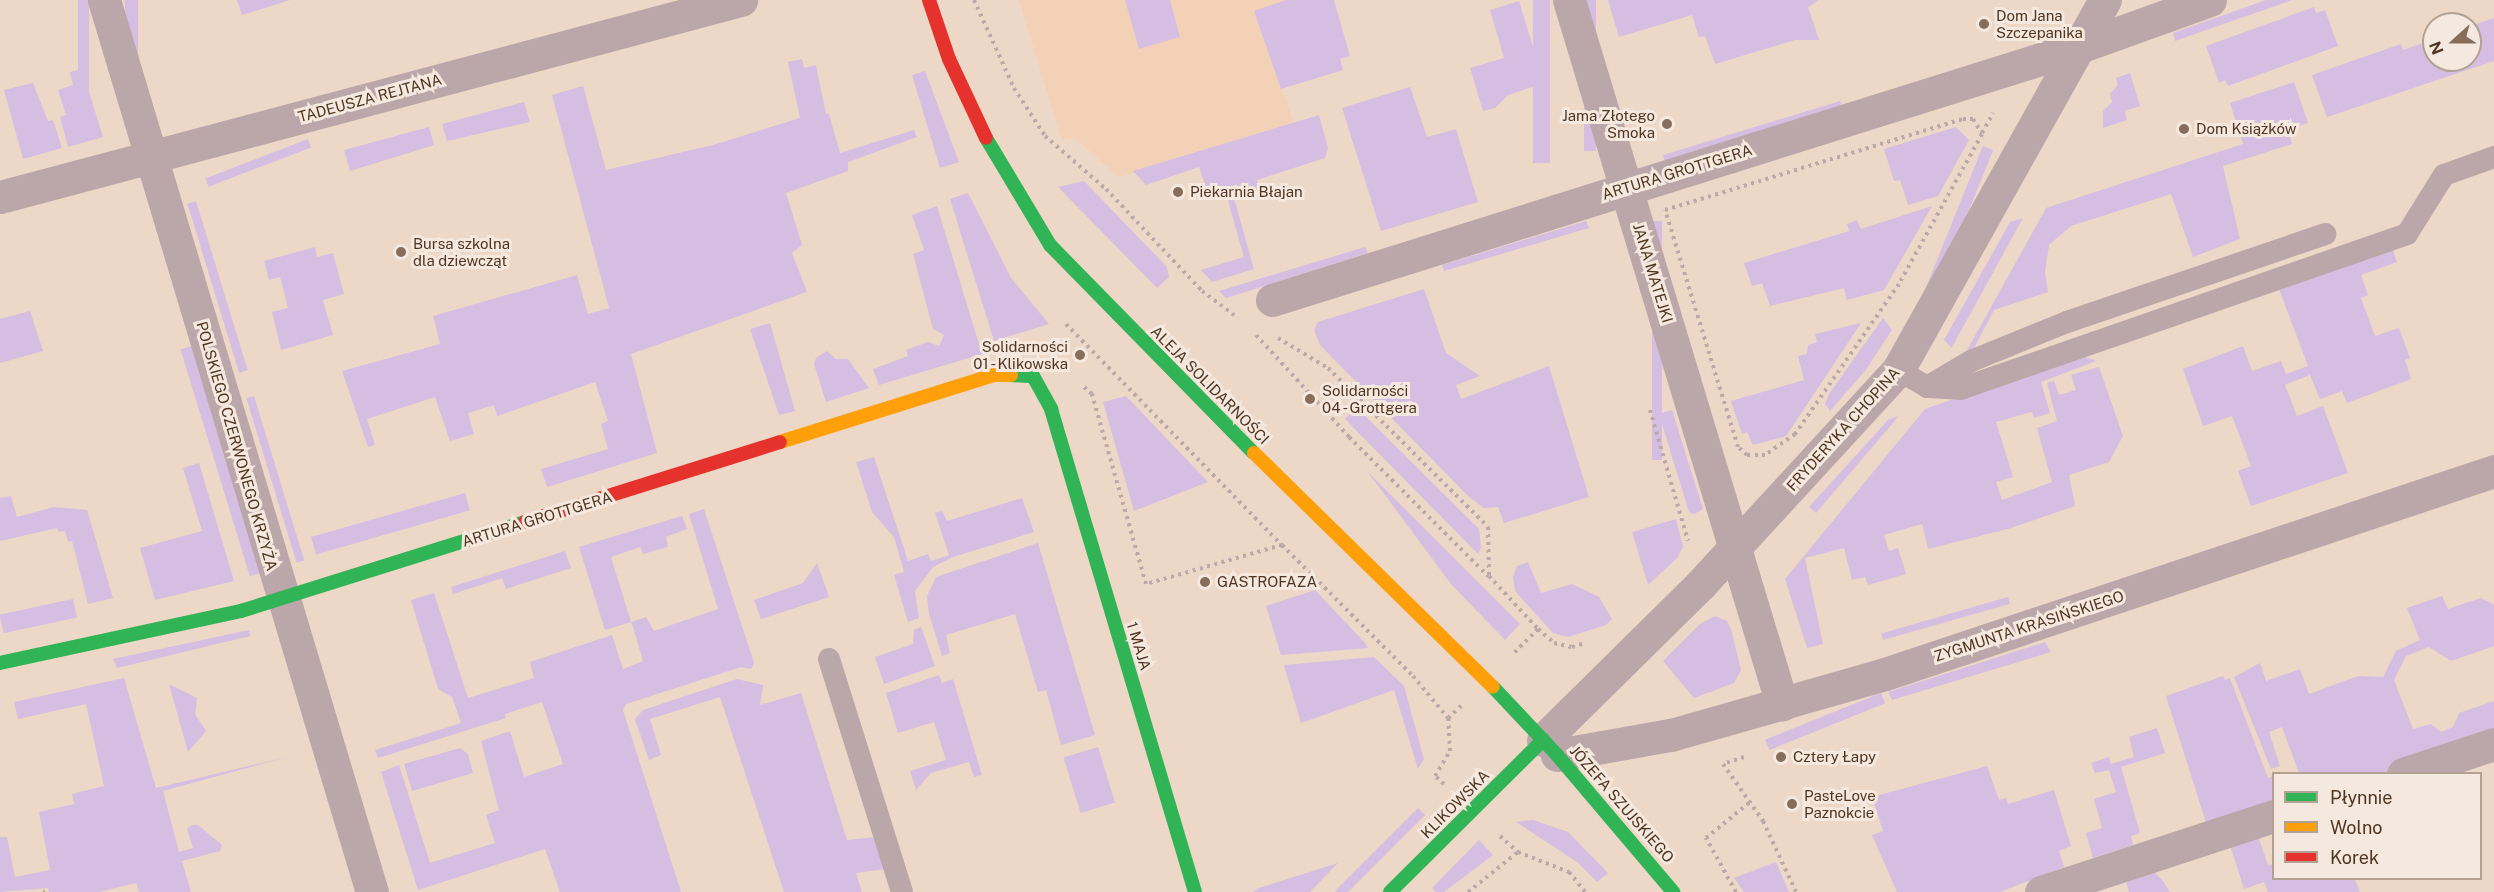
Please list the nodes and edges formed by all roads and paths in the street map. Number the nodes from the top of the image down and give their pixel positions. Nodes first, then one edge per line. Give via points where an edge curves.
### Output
1 (104, 0) edge
2 (741, 0) edge
3 (929, 0) edge
4 (1569, 0) edge
5 (2105, 0) edge
6 (2210, 0) edge
7 (2082, 46) junction
8 (152, 156) junction
9 (2494, 156) edge
10 (1627, 188) junction
11 (0, 197) edge
12 (2325, 234) dead end
13 (1272, 300) dead end
14 (1066, 324) dead end
15 (1250, 328) dead end
16 (1898, 370) junction
17 (1076, 380) dead end
18 (1927, 387) junction
19 (1648, 401) dead end
20 (1050, 409) joint
21 (1765, 455) joint
22 (2494, 471) edge
23 (1282, 546) junction
24 (1736, 547) junction
25 (1688, 548) dead end
26 (1489, 576) dead end
27 (282, 598) junction
28 (1538, 629) dead end
29 (1593, 641) dead end
30 (830, 659) dead end
31 (0, 663) edge
32 (1782, 704) junction
33 (1459, 709) dead end
34 (1448, 718) junction
35 (2494, 744) edge
36 (1550, 747) junction
37 (1723, 764) dead end
38 (2409, 772) edge
39 (1451, 791) dead end
40 (1750, 802) junction
41 (2272, 817) edge
42 (1492, 829) dead end
43 (1518, 852) junction
44 (372, 892) edge
45 (902, 892) edge
46 (1195, 892) edge
47 (1390, 892) edge
48 (1468, 892) edge
49 (1585, 892) edge
50 (1672, 892) edge
51 (1736, 892) edge
52 (1796, 892) edge
53 (2041, 892) edge

1 - 8 street, POLSKIEGO CZERWONEGO KRZYŻA
2 - 8 street, TADEUSZA REJTANA
3 - 36 street, ALEJA SOLIDARNOŚCI via 948,59 978,124 1050,245
4 - 10 street, JANA MATEJKI
5 - 7 street, FRYDERYKA CHOPINA
6 - 7 street, ARTURA GROTTGERA
7 - 10 street, ARTURA GROTTGERA
7 - 16 street, FRYDERYKA CHOPINA
8 - 11 street, TADEUSZA REJTANA
8 - 27 street, POLSKIEGO CZERWONEGO KRZYŻA
9 - 18 lane via 2444,175 2407,234 1960,389
10 - 13 street, ARTURA GROTTGERA
10 - 24 street, JANA MATEJKI
12 - 18 lane via 2067,322 1971,361
14 - 23 path
15 - 26 path via 1349,437
16 - 18 lane
16 - 24 street, FRYDERYKA CHOPINA
17 - 23 path via 1092,394 1146,584
19 - 25 path
20 - 27 street, ARTURA GROTTGERA via 1033,376 994,375
20 - 46 street, 1 MAJA
21 - 21 path via 1747,455 1738,447 1665,210 1973,119 1982,134 1899,284 1795,434
22 - 32 street, ZYGMUNTA KRASIŃSKIEGO via 1885,674
23 - 34 path via 1413,676
24 - 32 street, JANA MATEJKI
24 - 36 street, FRYDERYKA CHOPINA
27 - 31 street, ARTURA GROTTGERA via 241,611
27 - 44 street, POLSKIEGO CZERWONEGO KRZYŻA
28 - 29 path via 1554,643 1572,646
30 - 45 lane
32 - 36 street, ZYGMUNTA KRASIŃSKIEGO via 1671,735
33 - 34 path
34 - 39 path via 1450,751 1435,776
35 - 38 street
36 - 47 street, KLIKOWSKA
36 - 50 street, JÓZEFA SZUJSKIEGO
37 - 40 path
40 - 51 path via 1706,838
40 - 52 path
41 - 53 street
42 - 43 path
43 - 48 path
43 - 49 path via 1569,872

